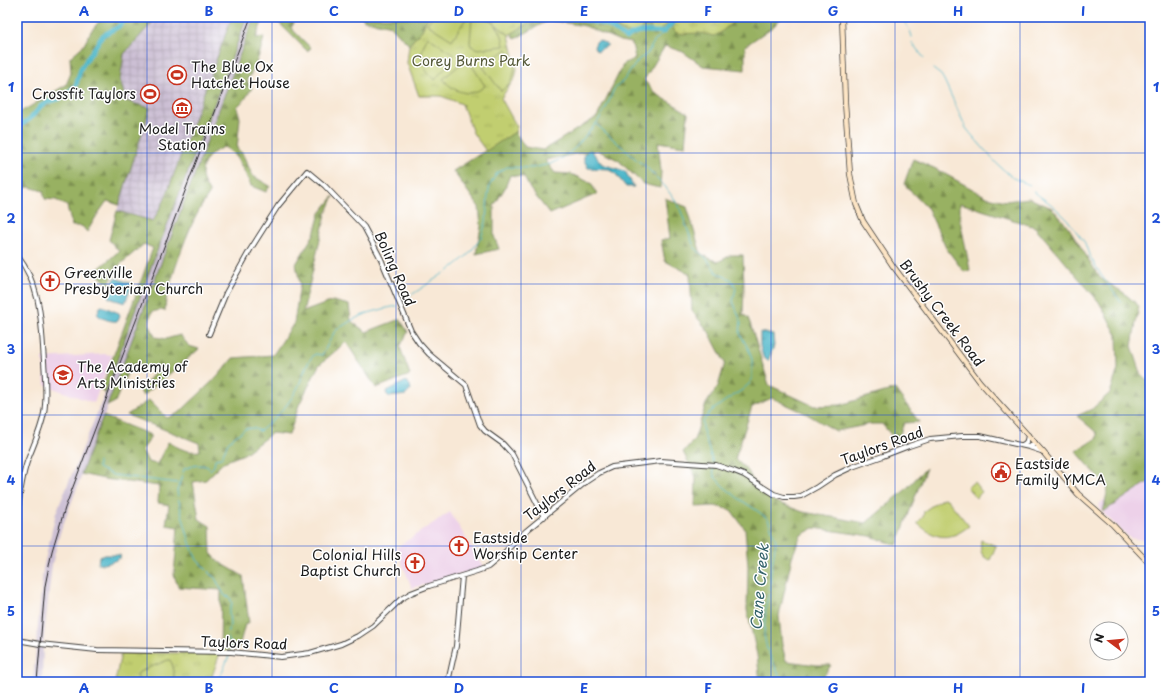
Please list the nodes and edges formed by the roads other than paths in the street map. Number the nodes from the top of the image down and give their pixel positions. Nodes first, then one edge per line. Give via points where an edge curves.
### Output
1 (842, 17) edge
2 (17, 255) edge
3 (209, 334) dead end
4 (1028, 435) junction
5 (1035, 443) junction
6 (1022, 445) junction
7 (1028, 447) junction
8 (1043, 452) junction
9 (544, 517) junction
10 (17, 518) edge
11 (1150, 564) edge
12 (462, 576) junction
13 (17, 640) edge
14 (448, 682) edge

1 - 4 main road, Brushy Creek Road via 849,173 860,216 893,266 969,368
2 - 10 street via 33,282 39,301 46,401 41,425 23,476
3 - 9 street, Boling Road via 226,293 254,244 278,206 307,172 324,185 364,228 381,259 411,331 429,354 466,385 480,425 512,454
4 - 5 main road, Brushy Creek Road
4 - 6 street via 1026,444
5 - 7 street
5 - 8 main road, Brushy Creek Road
6 - 7 street, Taylors Road
6 - 9 street, Taylors Road via 971,436 924,440 852,466 801,496 794,497 774,494 744,475 711,464 656,461 612,467 599,473
7 - 8 street, Taylors Road
8 - 11 main road, Brushy Creek Road via 1078,494 1112,524
9 - 12 street, Taylors Road via 491,564
12 - 13 street, Taylors Road via 406,596 368,630 347,642 289,656 231,652 97,650
12 - 14 street via 456,646

